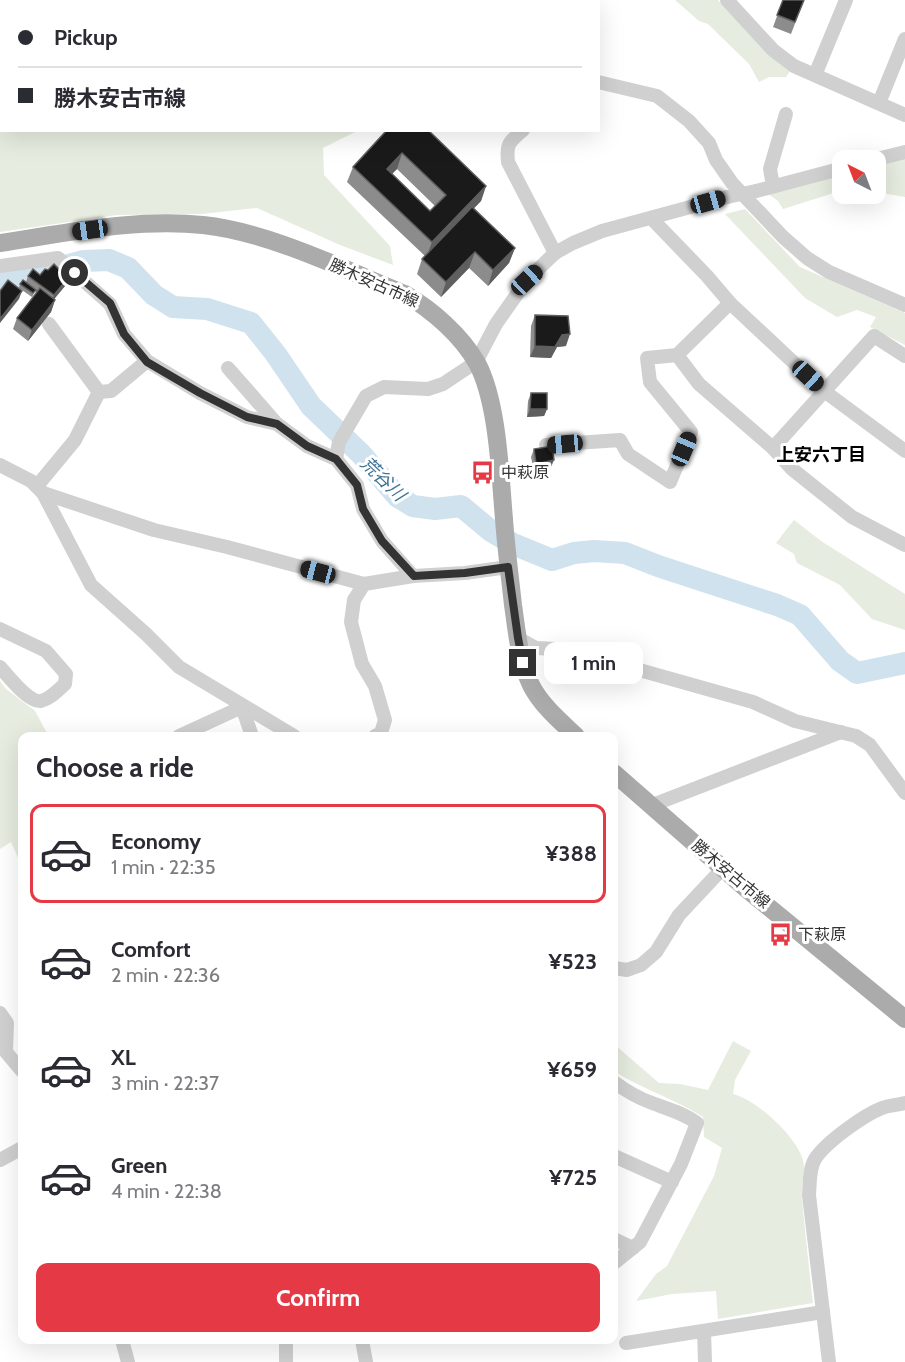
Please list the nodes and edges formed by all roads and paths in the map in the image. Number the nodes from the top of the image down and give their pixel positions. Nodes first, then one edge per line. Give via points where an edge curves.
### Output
1 (727, 0) edge
2 (846, 0) edge
3 (905, 39) edge
4 (815, 75) junction
5 (600, 82) edge
6 (879, 103) junction
7 (786, 114) dead end
8 (905, 115) edge
9 (521, 132) edge
10 (905, 152) edge
11 (886, 157) edge
12 (832, 171) edge
13 (773, 186) junction
14 (652, 219) junction
15 (0, 243) edge
16 (555, 253) junction
17 (0, 266) edge
18 (730, 303) junction
19 (905, 305) edge
20 (49, 324) dead end
21 (677, 355) junction
22 (905, 356) edge
23 (147, 362) junction
24 (476, 362) junction
25 (228, 368) dead end
26 (824, 391) junction
27 (99, 392) junction
28 (277, 424) junction
29 (546, 446) edge
30 (773, 448) junction
31 (905, 451) edge
32 (336, 459) junction
33 (0, 465) edge
34 (40, 490) junction
35 (905, 545) edge
36 (508, 562) junction
37 (414, 576) junction
38 (364, 584) junction
39 (0, 630) edge
40 (518, 638) junction
41 (0, 667) edge
42 (242, 707) junction
43 (188, 732) edge
44 (251, 732) edge
45 (287, 732) edge
46 (381, 732) edge
47 (572, 732) edge
48 (841, 732) junction
49 (618, 777) edge
50 (905, 793) edge
51 (650, 806) junction
52 (723, 868) junction
53 (618, 969) edge
54 (0, 1013) edge
55 (905, 1019) edge
56 (18, 1066) edge
57 (618, 1085) edge
58 (905, 1103) edge
59 (18, 1150) edge
60 (618, 1158) edge
61 (0, 1160) edge
62 (672, 1182) junction
63 (618, 1241) edge
64 (633, 1248) junction
65 (618, 1260) edge
66 (823, 1312) junction
67 (704, 1330) junction
68 (627, 1343) dead end
69 (123, 1344) edge
70 (286, 1344) edge
71 (363, 1344) edge
72 (128, 1362) edge
73 (286, 1362) edge
74 (366, 1362) edge
75 (705, 1362) edge
76 (829, 1362) edge

1 - 4 street via 773,50 794,66
2 - 4 street
3 - 6 street
4 - 6 street
5 - 19 street via 657,96 689,121 709,143 732,183 807,258 829,272
6 - 8 street
7 - 13 street via 770,169
9 - 16 street via 506,150 508,162
10 - 11 street
12 - 13 street
13 - 14 street, bridge
14 - 16 street via 602,231
14 - 18 street
15 - 24 main road, 勝木安古市線 via 135,224 204,225 269,240 424,305
16 - 24 street via 527,280 496,324
17 - 23 street via 58,258 110,303 124,334
18 - 21 street
18 - 26 street
20 - 27 street
21 - 29 street via 647,358 650,382 691,432 670,482 628,454 620,440
21 - 30 street via 699,384
22 - 26 street via 874,336
23 - 27 street via 111,391
23 - 28 street via 247,417
24 - 32 street via 444,384 428,389 384,387 366,396 339,442
24 - 36 main road, 勝木安古市線 via 492,412
25 - 28 street
26 - 30 street
26 - 31 street
27 - 34 street via 75,440
28 - 32 street via 307,446
30 - 35 street via 792,469 852,517
32 - 37 street via 357,485 363,509 382,541
33 - 34 street via 32,481
34 - 38 street via 154,530
34 - 42 street via 91,585 179,668
36 - 37 street via 465,573
36 - 40 main road, 勝木安古市線
37 - 38 street
38 - 46 street via 354,600 351,622 362,664 375,686 385,720
39 - 41 street via 46,651 66,674 65,684 39,702 31,699
40 - 47 main road, 勝木安古市線 via 532,686
40 - 48 street via 536,648 576,650 753,702 795,721
42 - 43 street
42 - 44 street
42 - 45 street
48 - 50 street via 870,745
48 - 51 street
49 - 51 main road, 勝木安古市線
51 - 52 main road, 勝木安古市線
52 - 53 street via 680,915 656,952 641,965
52 - 55 main road, 勝木安古市線
54 - 56 street via 7,1023 6,1052
57 - 62 street via 697,1123
58 - 66 street via 869,1114 828,1144 815,1159 809,1196
59 - 61 street
60 - 62 street
62 - 64 street
63 - 64 street
64 - 65 street
66 - 67 street
66 - 76 street
67 - 68 street
67 - 75 street
69 - 72 street
70 - 73 street
71 - 74 street

